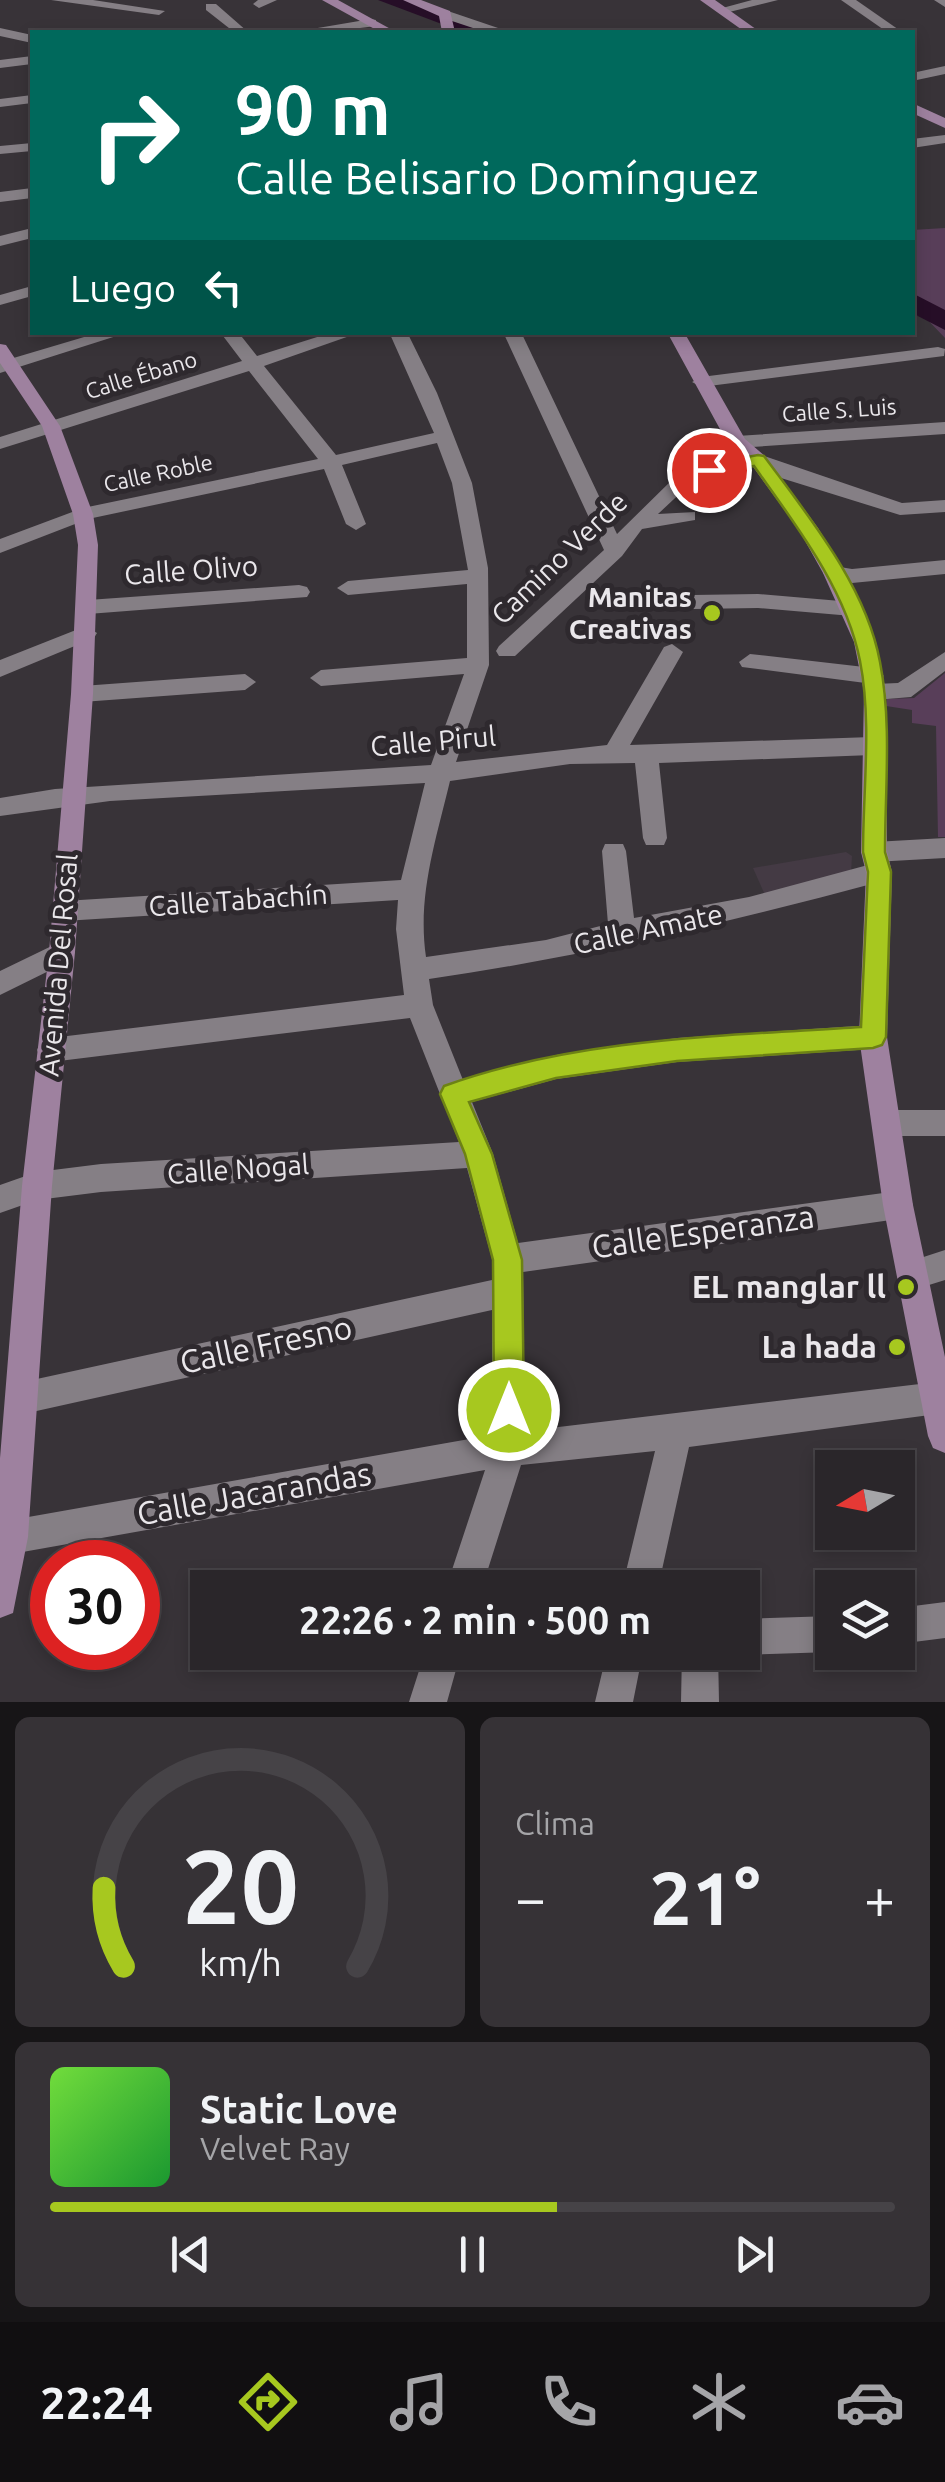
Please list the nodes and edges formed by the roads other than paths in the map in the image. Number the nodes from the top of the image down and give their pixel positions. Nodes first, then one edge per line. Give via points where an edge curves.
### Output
1 (57, 0) edge
2 (145, 0) edge
3 (328, 0) edge
4 (409, 0) edge
5 (706, 0) edge
6 (772, 0) edge
7 (847, 0) edge
8 (211, 7) dead end
9 (721, 10) junction
10 (451, 19) edge
11 (371, 23) junction
12 (240, 30) edge
13 (317, 30) edge
14 (385, 30) edge
15 (489, 30) edge
16 (750, 30) edge
17 (892, 30) edge
18 (0, 32) edge
19 (30, 39) edge
20 (30, 60) edge
21 (0, 64) edge
22 (945, 70) edge
23 (915, 75) edge
24 (30, 99) edge
25 (0, 102) edge
26 (915, 110) edge
27 (945, 136) edge
28 (915, 143) edge
29 (30, 146) edge
30 (0, 150) edge
31 (30, 193) edge
32 (0, 197) edge
33 (30, 234) edge
34 (0, 241) edge
35 (30, 292) edge
36 (0, 300) edge
37 (108, 335) edge
38 (230, 335) edge
39 (345, 335) edge
40 (399, 335) edge
41 (513, 335) edge
42 (676, 335) edge
43 (938, 352) dead end
44 (4, 360) edge
45 (254, 364) junction
46 (701, 382) junction
47 (51, 426) junction
48 (945, 428) edge
49 (444, 436) junction
50 (737, 442) junction
51 (0, 443) edge
52 (758, 460) junction
53 (331, 462) junction
54 (945, 506) edge
55 (83, 514) junction
56 (688, 516) dead end
57 (636, 523) junction
58 (356, 524) dead end
59 (0, 546) edge
60 (614, 551) junction
61 (945, 568) edge
62 (834, 572) junction
63 (478, 576) junction
64 (348, 588) dead end
65 (299, 592) dead end
66 (694, 602) dead end
67 (852, 610) junction
68 (87, 620) junction
69 (507, 651) dead end
70 (672, 652) dead end
71 (945, 660) edge
72 (750, 662) dead end
73 (478, 664) junction
74 (0, 669) edge
75 (321, 678) dead end
76 (244, 682) dead end
77 (874, 684) junction
78 (82, 694) junction
79 (872, 746) junction
80 (616, 751) junction
81 (646, 754) junction
82 (440, 773) junction
83 (74, 794) junction
84 (0, 807) edge
85 (655, 838) dead end
86 (945, 848) edge
87 (614, 851) dead end
88 (877, 862) junction
89 (411, 889) junction
90 (64, 910) junction
91 (622, 931) junction
92 (62, 952) junction
93 (414, 970) junction
94 (0, 984) edge
95 (419, 1005) junction
96 (873, 1037) junction
97 (51, 1050) junction
98 (453, 1094) junction
99 (945, 1123) edge
100 (886, 1124) junction
101 (478, 1154) junction
102 (37, 1186) junction
103 (0, 1199) edge
104 (898, 1206) junction
105 (945, 1265) edge
106 (508, 1275) junction
107 (914, 1275) junction
108 (23, 1398) junction
109 (940, 1398) edge
110 (676, 1432) junction
111 (945, 1436) edge
112 (508, 1449) junction
113 (5, 1538) edge
114 (470, 1570) edge
115 (644, 1570) edge
116 (0, 1600) edge
117 (945, 1620) edge
118 (915, 1624) edge
119 (815, 1635) edge
120 (760, 1636) edge
121 (438, 1670) edge
122 (621, 1670) edge
123 (700, 1670) edge
124 (700, 1697) edge
125 (428, 1702) edge
126 (614, 1702) edge

1 - 2 street via 159,11
3 - 11 main road
4 - 10 main road
5 - 9 main road
6 - 9 street
7 - 17 street
8 - 12 street
9 - 16 main road
10 - 15 street
11 - 13 street
11 - 14 main road
18 - 19 street
20 - 21 street
22 - 23 street
24 - 25 street
26 - 27 main road
27 - 28 street
29 - 30 street
31 - 32 street
33 - 34 street
35 - 36 street
37 - 44 street
38 - 45 street
39 - 45 street, Calle Ébano
40 - 49 street
41 - 60 street
42 - 46 main road
43 - 46 street
44 - 47 main road, Avenida Del Rosal
45 - 47 street, Calle Ébano
45 - 53 street
46 - 50 main road
47 - 51 street, Calle Ébano
47 - 55 main road, Avenida Del Rosal
48 - 50 street, Calle S. Luis
49 - 53 street, Calle Roble
49 - 63 street via 462,483
50 - 52 main road
52 - 54 street via 900,509
52 - 57 street, Camino Verde via 692,475
52 - 62 main road
53 - 55 street, Calle Roble
53 - 58 street
55 - 59 street, Calle Roble
55 - 68 main road, Avenida Del Rosal
56 - 57 street
57 - 60 street, Camino Verde
60 - 69 street, Camino Verde
61 - 62 street
62 - 67 main road
63 - 64 street
63 - 73 street
65 - 68 street, Calle Olivo
66 - 67 street
67 - 77 main road
68 - 74 street, Calle Olivo
68 - 78 main road, Avenida Del Rosal
70 - 80 street
71 - 77 street via 903,691
72 - 77 street
73 - 75 street
73 - 82 street
76 - 78 street
77 - 79 main road
78 - 83 main road, Avenida Del Rosal
79 - 81 street, Calle Pirul
79 - 88 main road
80 - 81 street, Calle Pirul
80 - 82 street, Calle Pirul
81 - 85 street
82 - 83 street, Calle Pirul
82 - 89 street
83 - 84 street, Calle Pirul
83 - 90 main road, Avenida Del Rosal
86 - 88 street, Calle Amate
87 - 91 street
88 - 91 street, Calle Amate via 748,907
88 - 96 main road
89 - 90 street, Calle Tabachín
89 - 93 street
90 - 92 main road, Avenida Del Rosal
91 - 93 street, Calle Amate via 546,951
92 - 94 street
92 - 97 main road, Avenida Del Rosal
93 - 95 street
95 - 97 street
95 - 98 street
96 - 98 street via 556,1066
96 - 100 main road
97 - 102 main road, Avenida Del Rosal
98 - 101 street
99 - 100 street
100 - 104 main road
101 - 102 street, Calle Nogal
101 - 106 street
102 - 103 street, Calle Nogal
102 - 108 main road, Avenida Del Rosal
104 - 106 street, Calle Esperanza
104 - 107 main road
105 - 107 street
106 - 108 street, Calle Fresno
106 - 112 street
107 - 109 main road
108 - 113 main road, Avenida Del Rosal
109 - 110 street, Calle Jacarandas
109 - 111 main road
110 - 112 street, Calle Jacarandas
110 - 115 street
112 - 113 street, Calle Jacarandas
112 - 114 street
113 - 116 main road, Avenida Del Rosal
117 - 118 street
119 - 120 street
121 - 125 street
122 - 126 street
123 - 124 street

